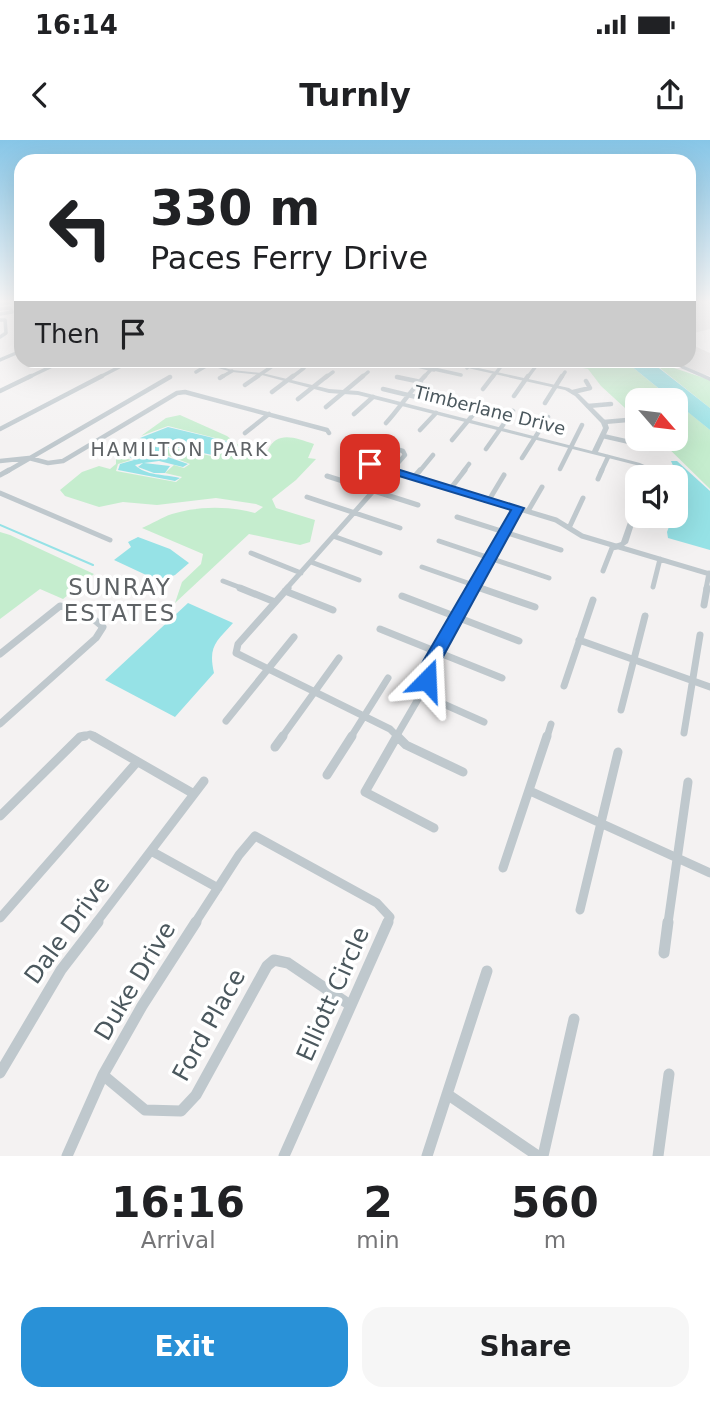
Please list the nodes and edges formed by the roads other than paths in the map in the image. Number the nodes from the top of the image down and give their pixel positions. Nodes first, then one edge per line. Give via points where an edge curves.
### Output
1 (48, 368) edge
2 (117, 368) edge
3 (203, 368) edge
4 (220, 368) edge
5 (270, 368) edge
6 (304, 368) dead end
7 (429, 368) edge
8 (467, 368) edge
9 (500, 368) edge
10 (534, 368) edge
11 (684, 368) edge
12 (434, 369) junction
13 (232, 371) junction
14 (196, 372) dead end
15 (333, 372) dead end
16 (368, 372) dead end
17 (565, 372) dead end
18 (262, 374) junction
19 (495, 374) junction
20 (461, 375) dead end
21 (170, 377) dead end
22 (397, 377) dead end
23 (220, 379) dead end
24 (710, 379) edge
25 (287, 380) junction
26 (525, 380) junction
27 (586, 381) dead end
28 (421, 382) junction
29 (245, 385) dead end
30 (313, 387) junction
31 (556, 387) junction
32 (383, 389) dead end
33 (483, 389) dead end
34 (0, 391) edge
35 (272, 392) dead end
36 (343, 392) junction
37 (573, 392) junction
38 (408, 395) junction
39 (514, 396) dead end
40 (373, 397) junction
41 (298, 399) dead end
42 (545, 403) dead end
43 (401, 404) junction
44 (445, 404) dead end
45 (482, 404) dead end
46 (611, 404) dead end
47 (588, 406) junction
48 (326, 407) dead end
49 (513, 411) dead end
50 (436, 413) junction
51 (269, 414) junction
52 (355, 414) dead end
53 (548, 417) dead end
54 (625, 420) edge
55 (468, 421) junction
56 (604, 422) junction
57 (386, 423) dead end
58 (582, 425) dead end
59 (0, 429) edge
60 (500, 429) junction
61 (420, 430) dead end
62 (245, 433) dead end
63 (329, 433) dead end
64 (603, 436) junction
65 (535, 438) junction
66 (365, 440) dead end
67 (452, 440) dead end
68 (625, 441) edge
69 (570, 447) junction
70 (486, 449) dead end
71 (594, 453) junction
72 (433, 455) dead end
73 (348, 457) dead end
74 (608, 457) junction
75 (29, 458) junction
76 (522, 458) dead end
77 (0, 461) edge
78 (468, 464) dead end
79 (640, 465) edge
80 (560, 469) dead end
81 (391, 470) junction
82 (0, 475) edge
83 (505, 475) dead end
84 (327, 476) dead end
85 (414, 477) junction
86 (598, 479) dead end
87 (542, 487) dead end
88 (451, 488) junction
89 (373, 491) junction
90 (0, 493) edge
91 (307, 497) dead end
92 (583, 498) dead end
93 (489, 500) junction
94 (418, 505) dead end
95 (518, 508) junction
96 (528, 511) junction
97 (354, 513) junction
98 (457, 517) dead end
99 (400, 528) dead end
100 (569, 528) junction
101 (629, 528) edge
102 (505, 532) junction
103 (333, 536) junction
104 (110, 540) dead end
105 (439, 541) dead end
106 (618, 546) junction
107 (561, 550) dead end
108 (380, 552) dead end
109 (251, 553) dead end
110 (490, 558) junction
111 (660, 559) junction
112 (311, 562) junction
113 (422, 567) dead end
114 (603, 571) dead end
115 (301, 573) junction
116 (709, 573) edge
117 (549, 578) dead end
118 (359, 580) dead end
119 (223, 581) dead end
120 (474, 586) junction
121 (653, 587) dead end
122 (285, 591) junction
123 (402, 596) dead end
124 (593, 600) dead end
125 (275, 602) junction
126 (704, 605) dead end
127 (535, 607) dead end
128 (333, 610) dead end
129 (645, 616) dead end
130 (456, 617) junction
131 (380, 629) dead end
132 (699, 635) dead end
133 (294, 637) dead end
134 (579, 640) junction
135 (519, 641) dead end
136 (437, 652) junction
137 (0, 654) edge
138 (339, 658) dead end
139 (634, 660) junction
140 (267, 670) junction
141 (388, 678) dead end
142 (502, 678) dead end
143 (692, 681) junction
144 (564, 686) dead end
145 (710, 687) edge
146 (313, 693) junction
147 (421, 694) junction
148 (621, 710) dead end
149 (364, 717) junction
150 (226, 721) dead end
151 (484, 722) dead end
152 (0, 723) edge
153 (551, 724) dead end
154 (684, 733) dead end
155 (397, 736) junction
156 (275, 747) dead end
157 (618, 752) dead end
158 (137, 762) junction
159 (463, 772) dead end
160 (327, 775) dead end
161 (204, 781) dead end
162 (688, 782) dead end
163 (530, 791) junction
164 (194, 794) junction
165 (0, 816) edge
166 (601, 823) junction
167 (435, 828) dead end
168 (256, 836) joint
169 (151, 851) junction
170 (678, 858) junction
171 (503, 868) dead end
172 (710, 873) edge
173 (218, 888) junction
174 (580, 910) dead end
175 (0, 918) edge
176 (664, 953) dead end
177 (487, 971) dead end
178 (350, 1005) junction
179 (574, 1019) dead end
180 (0, 1073) edge
181 (669, 1074) dead end
182 (103, 1075) junction
183 (447, 1094) junction
184 (66, 1156) edge
185 (284, 1156) edge
186 (427, 1156) edge
187 (540, 1156) edge
188 (658, 1156) edge

1 - 34 street
2 - 59 street
3 - 14 street
4 - 13 street, Timberlane Drive
5 - 18 street
6 - 25 street
7 - 12 street
8 - 19 street
9 - 19 street
10 - 26 street
11 - 24 street
12 - 20 street
12 - 28 street
13 - 18 street, Timberlane Drive
13 - 23 street
15 - 30 street
16 - 36 street
17 - 31 street
18 - 25 street, Timberlane Drive
18 - 29 street
19 - 26 street
19 - 33 street
21 - 75 street
22 - 28 street
25 - 30 street, Timberlane Drive
25 - 35 street
26 - 31 street
26 - 39 street
27 - 37 street via 590,388
28 - 38 street
30 - 36 street, Timberlane Drive
30 - 41 street
31 - 37 street
31 - 42 street
32 - 38 street
36 - 40 street, Timberlane Drive
36 - 48 street
37 - 47 street
38 - 43 street
38 - 44 street
40 - 43 street, Timberlane Drive
40 - 52 street
43 - 50 street, Timberlane Drive
43 - 57 street
45 - 55 street
46 - 47 street
47 - 56 street
49 - 60 street
50 - 55 street, Timberlane Drive
50 - 61 street
51 - 62 street
51 - 63 street
51 - 75 street via 194,393 177,393 64,461
53 - 65 street
54 - 56 street
55 - 60 street, Timberlane Drive
55 - 67 street
56 - 64 street
58 - 69 street
60 - 65 street, Timberlane Drive
60 - 70 street
64 - 68 street
64 - 71 street
65 - 69 street, Timberlane Drive
65 - 76 street
66 - 81 street via 403,451 405,455
69 - 71 street, Timberlane Drive
69 - 80 street
71 - 74 street, Timberlane Drive
72 - 85 street
73 - 81 street
74 - 79 street, Timberlane Drive
74 - 86 street
75 - 77 street
75 - 82 street
78 - 88 street
81 - 85 street
81 - 89 street
83 - 93 street
84 - 89 street
85 - 88 street
87 - 96 street
88 - 93 street
89 - 94 street
89 - 97 street
90 - 104 street
91 - 97 street
92 - 100 street
93 - 95 street
95 - 96 street
95 - 102 street
96 - 100 street
97 - 99 street
97 - 103 street
98 - 102 street
100 - 106 street
101 - 106 street via 624,543
102 - 107 street
102 - 110 street
103 - 108 street
103 - 112 street
105 - 110 street
106 - 111 street
106 - 114 street via 612,548
109 - 115 street
110 - 117 street
110 - 120 street
111 - 116 street
111 - 121 street
112 - 115 street
112 - 118 street
113 - 120 street
115 - 122 street
116 - 126 street
119 - 125 street
120 - 127 street
120 - 130 street
122 - 125 street
122 - 128 street
123 - 130 street
124 - 134 street
125 - 140 street via 236,648 240,657
129 - 139 street
130 - 135 street
130 - 136 street
131 - 136 street
132 - 143 street
133 - 140 street
134 - 139 street
134 - 144 street
136 - 142 street
136 - 147 street
137 - 152 street via 60,606 69,605 98,618 103,627
138 - 146 street
139 - 143 street
139 - 148 street
140 - 146 street
140 - 150 street
141 - 149 street
143 - 145 street
143 - 154 street
146 - 149 street
146 - 156 street
147 - 151 street
147 - 155 street
149 - 155 street
149 - 160 street
153 - 163 street
155 - 159 street via 406,745
155 - 167 street via 365,792
157 - 166 street
158 - 164 street
158 - 165 street via 90,734 80,737
158 - 175 street
161 - 164 street, Dale Drive
162 - 170 street
163 - 166 street
163 - 171 street
164 - 169 street, Dale Drive
166 - 170 street
166 - 174 street
168 - 173 street, Duke Drive
168 - 178 street, Elliott Circle via 377,903 390,917
169 - 173 street
169 - 180 street, Dale Drive via 61,970
170 - 172 street
170 - 176 street
173 - 182 street, Duke Drive
177 - 183 street
178 - 182 street, Ford Place via 288,963 274,960 196,1095 181,1111 145,1110
178 - 185 street, Elliott Circle
179 - 187 street
181 - 188 street
182 - 184 street, Duke Drive
183 - 186 street
183 - 187 street

